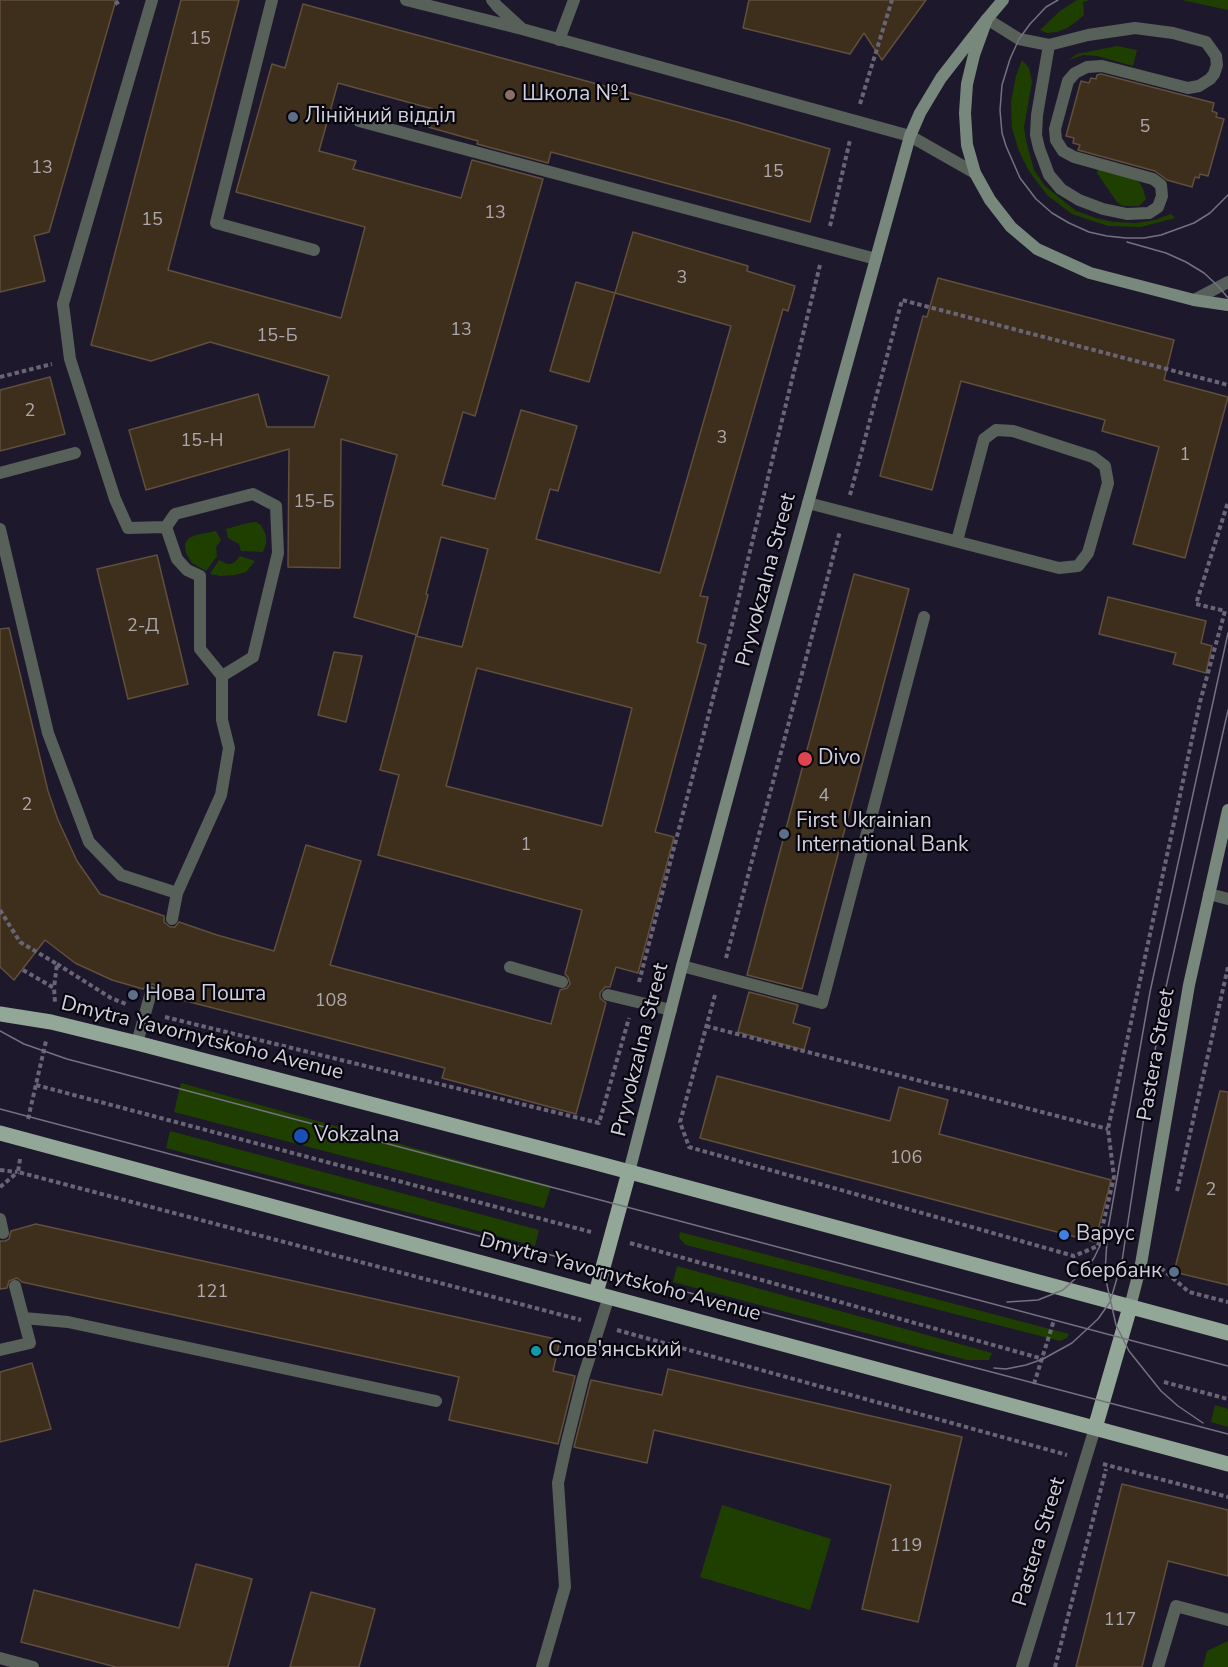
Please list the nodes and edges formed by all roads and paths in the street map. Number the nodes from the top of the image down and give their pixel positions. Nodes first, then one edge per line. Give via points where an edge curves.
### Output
1 (121, 0) edge
2 (152, 0) edge
3 (272, 0) edge
4 (406, 0) edge
5 (492, 0) edge
6 (574, 0) edge
7 (892, 0) edge
8 (1003, 0) edge
9 (115, 4) dead end
10 (987, 19) junction
11 (522, 29) junction
12 (559, 40) junction
13 (1049, 45) junction
14 (359, 121) dead end
15 (854, 122) junction
16 (910, 136) junction
17 (975, 173) junction
18 (826, 245) junction
19 (315, 250) dead end
20 (876, 258) junction
21 (1228, 282) edge
22 (1194, 300) junction
23 (1228, 305) edge
24 (70, 359) junction
25 (0, 377) edge
26 (1228, 385) edge
27 (75, 453) dead end
28 (0, 473) edge
29 (1228, 502) edge
30 (808, 503) junction
31 (845, 512) junction
32 (165, 527) junction
33 (0, 529) edge
34 (957, 541) junction
35 (924, 617) dead end
36 (222, 676) junction
37 (1228, 810) edge
38 (177, 893) junction
39 (1209, 894) junction
40 (1228, 899) edge
41 (0, 910) edge
42 (172, 919) dead end
43 (57, 964) junction
44 (682, 966) junction
45 (510, 967) dead end
46 (1228, 967) edge
47 (23, 970) dead end
48 (721, 976) junction
49 (562, 982) dead end
50 (54, 988) junction
51 (151, 992) dead end
52 (608, 995) dead end
53 (634, 1001) junction
54 (671, 1010) junction
55 (145, 1012) junction
56 (0, 1014) edge
57 (51, 1022) junction
58 (706, 1026) junction
59 (137, 1043) junction
60 (36, 1085) junction
61 (1108, 1129) junction
62 (0, 1133) edge
63 (24, 1140) junction
64 (0, 1170) edge
65 (629, 1172) junction
66 (0, 1187) edge
67 (1175, 1197) dead end
68 (0, 1219) edge
69 (3, 1233) dead end
70 (612, 1238) junction
71 (1160, 1267) dead end
72 (15, 1286) dead end
73 (602, 1294) junction
74 (1228, 1302) edge
75 (1130, 1307) junction
76 (24, 1318) junction
77 (1054, 1320) dead end
78 (1228, 1333) edge
79 (0, 1350) edge
80 (1043, 1359) junction
81 (1164, 1382) dead end
82 (1034, 1384) dead end
83 (1228, 1399) edge
84 (436, 1401) dead end
85 (1095, 1428) junction
86 (1228, 1464) edge
87 (1107, 1466) dead end
88 (1228, 1620) edge
89 (0, 1658) edge
90 (33, 1667) edge
91 (542, 1667) edge
92 (1022, 1667) edge
93 (1055, 1667) edge
94 (1158, 1667) edge

1 - 9 path
2 - 24 street via 63,303
3 - 19 street via 216,222
4 - 11 street
5 - 11 street
6 - 12 street
7 - 15 path
8 - 10 main road, Pryvokzalna Street
10 - 13 street via 1019,39
10 - 16 main road, Pryvokzalna Street via 941,78
10 - 17 main road via 974,55 964,113
11 - 12 street
12 - 15 street
13 - 13 street via 1135,28 1173,33 1206,42 1212,49 1217,65 1214,74 1199,86 1188,88 1102,66 1087,67 1068,81 1055,129 1056,140 1063,151 1074,157 1153,179 1161,185 1158,207 1149,213 1127,214 1079,200 1061,189 1049,175 1036,135
14 - 18 street
15 - 16 street
15 - 18 path
16 - 17 street
16 - 20 main road, Pryvokzalna Street
17 - 22 main road via 1011,227 1037,249 1090,273
18 - 20 street
18 - 53 path
20 - 30 main road, Pryvokzalna Street
21 - 22 street
22 - 23 main road
24 - 25 path
24 - 32 street via 128,528
26 - 31 path via 902,300
27 - 28 street
29 - 61 path via 1196,604 1225,611 1200,702
30 - 31 street
30 - 44 main road, Pryvokzalna Street
31 - 34 street
31 - 48 path
32 - 36 street via 177,559 200,576 200,649
32 - 36 street via 175,514 253,494 276,506 278,553 253,657
33 - 38 street via 48,733 89,842 121,875
34 - 34 street via 1059,568 1078,566 1088,553 1108,483 1105,466 1093,456 1013,431 996,430 984,440
35 - 48 street via 822,1003
36 - 38 street via 222,720 229,748 221,795
37 - 39 main road, Pastera Street
38 - 42 street
39 - 40 street
39 - 75 main road, Pastera Street
41 - 43 path via 20,942
43 - 50 path
43 - 55 path via 111,998
44 - 48 street
44 - 54 main road, Pryvokzalna Street
45 - 49 street
46 - 67 path
47 - 50 path
48 - 58 path
50 - 57 path
51 - 55 street
52 - 53 street
53 - 54 street
53 - 55 path via 599,1124
54 - 65 main road, Pryvokzalna Street
55 - 59 street
56 - 57 main road, Dmytra Yavornytskoho Avenue
57 - 59 main road, Dmytra Yavornytskoho Avenue
57 - 60 path
58 - 61 path
58 - 61 path via 680,1122 689,1147 1074,1256 1098,1246 1114,1177
59 - 65 main road, Dmytra Yavornytskoho Avenue
60 - 63 path
60 - 70 path
62 - 63 main road, Dmytra Yavornytskoho Avenue
63 - 73 main road, Dmytra Yavornytskoho Avenue
64 - 66 path via 18,1172
65 - 70 main road
65 - 75 main road, Dmytra Yavornytskoho Avenue
68 - 69 street
70 - 73 main road
70 - 80 path
71 - 74 path via 1190,1292
72 - 76 street
73 - 85 main road, Dmytra Yavornytskoho Avenue
73 - 91 street via 558,1483 565,1587
75 - 78 main road, Dmytra Yavornytskoho Avenue
75 - 85 main road
76 - 79 street via 30,1343
76 - 84 street via 68,1322
77 - 80 path
80 - 82 path
81 - 83 path
85 - 86 main road, Dmytra Yavornytskoho Avenue
85 - 92 street, Pastera Street
87 - 93 path
88 - 94 street via 1176,1606
89 - 90 street

